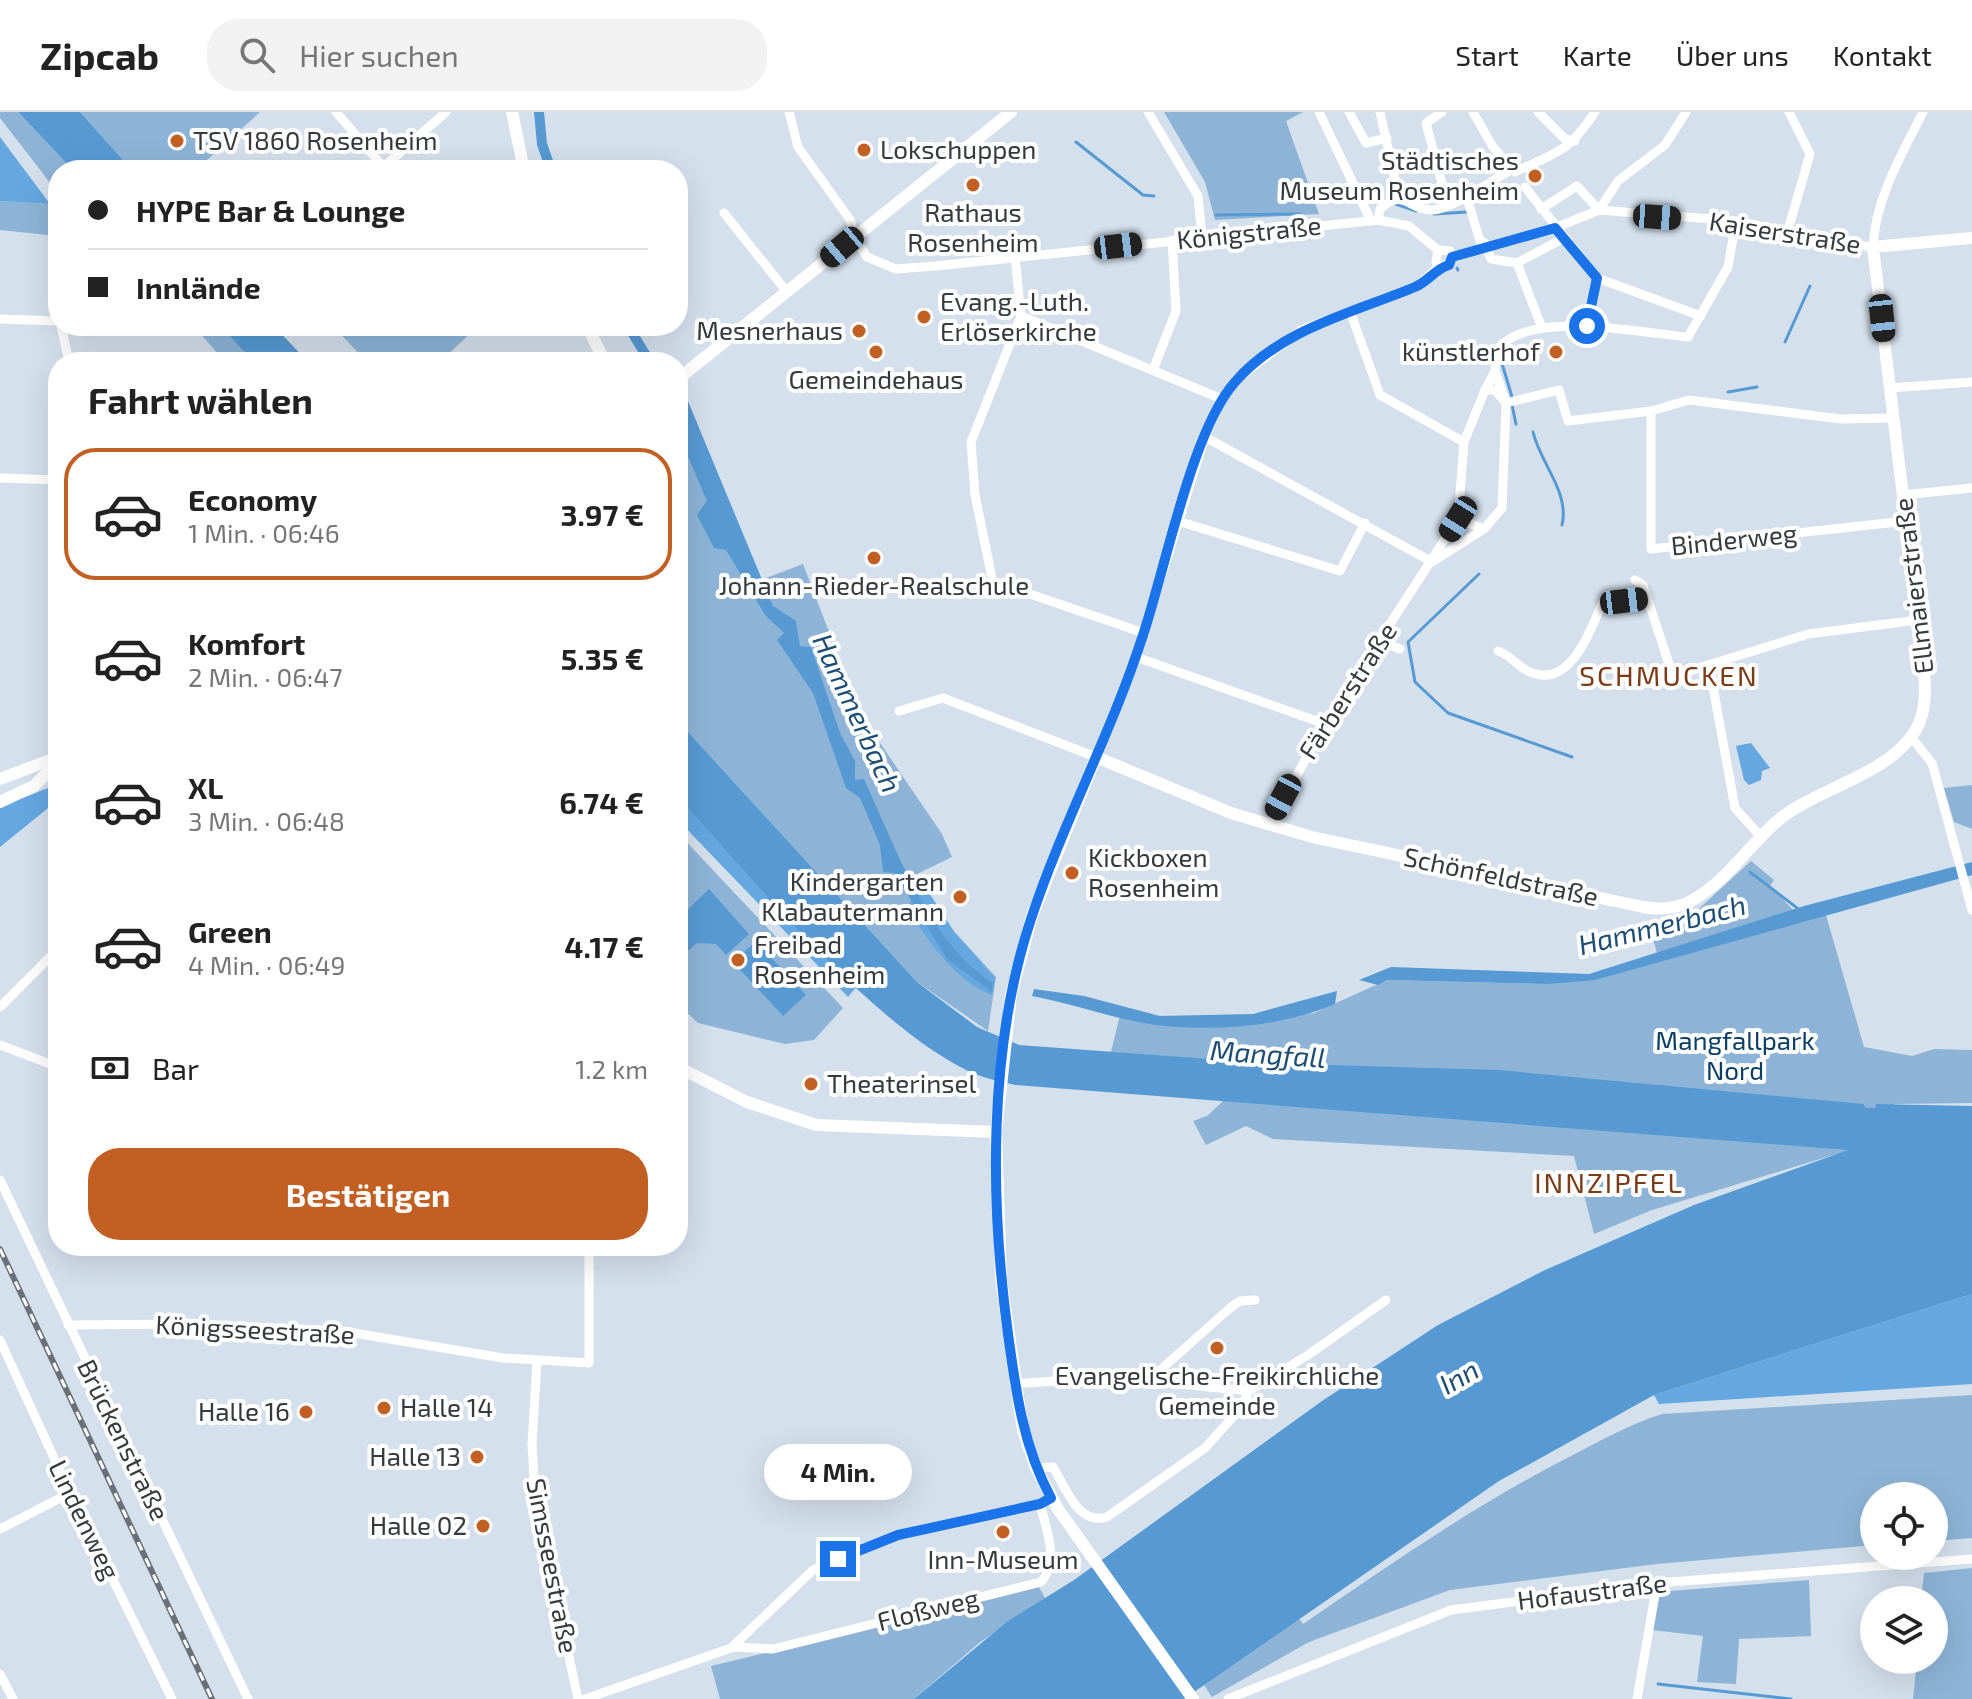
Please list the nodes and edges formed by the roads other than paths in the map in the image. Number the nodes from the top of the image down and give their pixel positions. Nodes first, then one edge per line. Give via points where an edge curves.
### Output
1 (336, 112) edge
2 (446, 112) edge
3 (512, 112) edge
4 (789, 112) edge
5 (1011, 112) edge
6 (1148, 112) edge
7 (1319, 112) edge
8 (1349, 112) edge
9 (1380, 112) edge
10 (1421, 112) edge
11 (1442, 112) edge
12 (1473, 112) edge
13 (1538, 112) edge
14 (1595, 112) edge
15 (1686, 112) edge
16 (1789, 112) edge
17 (1923, 112) edge
18 (1426, 123) junction
19 (1387, 138) junction
20 (1575, 141) junction
21 (376, 160) edge
22 (393, 160) edge
23 (522, 160) edge
24 (1511, 170) junction
25 (1525, 187) dead end
26 (1466, 195) junction
27 (1399, 198) junction
28 (1448, 206) junction
29 (1541, 209) junction
30 (1599, 210) junction
31 (724, 213) dead end
32 (1374, 221) junction
33 (1736, 221) junction
34 (1555, 228) junction
35 (1788, 230) junction
36 (854, 237) junction
37 (1202, 237) junction
38 (1564, 238) junction
39 (1972, 238) edge
40 (1172, 240) junction
41 (1873, 247) junction
42 (1486, 248) junction
43 (1438, 250) junction
44 (1015, 256) junction
45 (1452, 257) junction
46 (1517, 263) junction
47 (1439, 266) junction
48 (1597, 278) junction
49 (787, 292) junction
50 (1350, 311) junction
51 (1021, 316) junction
52 (1701, 316) junction
53 (0, 319) edge
54 (48, 323) edge
55 (1587, 326) junction
56 (1542, 328) junction
57 (1153, 370) junction
58 (688, 371) edge
59 (1495, 371) junction
60 (1972, 382) edge
61 (1890, 388) junction
62 (1485, 390) junction
63 (1222, 399) junction
64 (1511, 402) junction
65 (1651, 411) junction
66 (1894, 418) junction
67 (1205, 437) junction
68 (1464, 442) junction
69 (0, 478) edge
70 (48, 480) edge
71 (1972, 488) edge
72 (1903, 495) junction
73 (1458, 519) junction
74 (1178, 521) junction
75 (1906, 521) junction
76 (1365, 523) junction
77 (1484, 529) junction
78 (1432, 562) junction
79 (1635, 580) dead end
80 (1647, 599) junction
81 (1918, 620) junction
82 (1144, 633) junction
83 (1381, 641) junction
84 (1400, 649) dead end
85 (1498, 651) dead end
86 (1136, 657) junction
87 (1709, 665) junction
88 (899, 711) dead end
89 (1325, 724) junction
90 (1911, 737) junction
91 (1096, 757) junction
92 (48, 762) edge
93 (48, 770) edge
94 (0, 779) edge
95 (0, 802) edge
96 (1270, 824) junction
97 (1762, 838) junction
98 (1972, 910) edge
99 (48, 959) edge
100 (0, 1007) edge
101 (0, 1045) edge
102 (48, 1063) edge
103 (688, 1072) edge
104 (996, 1132) junction
105 (0, 1180) edge
106 (589, 1256) edge
107 (1255, 1300) dead end
108 (1386, 1300) dead end
109 (68, 1325) junction
110 (0, 1340) edge
111 (537, 1361) junction
112 (5, 1363) edge
113 (1149, 1380) junction
114 (1014, 1384) junction
115 (1249, 1391) junction
116 (1036, 1468) junction
117 (70, 1493) junction
118 (1046, 1501) junction
119 (0, 1529) edge
120 (1972, 1559) edge
121 (1657, 1583) junction
122 (734, 1647) junction
123 (0, 1674) edge
124 (13, 1699) edge
125 (172, 1699) edge
126 (248, 1699) edge
127 (578, 1699) edge
128 (585, 1699) edge
129 (1193, 1699) edge
130 (1228, 1699) edge
131 (1637, 1699) edge

1 - 21 street
2 - 22 street
3 - 23 street
4 - 36 street via 798,147 851,221
5 - 36 street
6 - 37 street via 1198,196
7 - 32 street
8 - 19 street via 1366,143
9 - 19 street
10 - 18 street
11 - 18 street
12 - 24 street
13 - 20 street via 1565,139
14 - 20 street
15 - 30 street via 1665,145 1618,181
16 - 35 street via 1810,154
17 - 41 street via 1890,179
18 - 28 street
19 - 27 street
20 - 24 street via 1564,151
24 - 26 street
25 - 29 street
26 - 28 street
26 - 42 street
27 - 28 street via 1430,210
27 - 32 street via 1380,209
29 - 30 street via 1577,186
29 - 34 street
30 - 33 street, Kaiserstraße
30 - 34 street
31 - 49 street
32 - 37 street, Königstraße
32 - 43 street via 1409,226
33 - 35 street, Kaiserstraße
33 - 52 street via 1728,267
34 - 38 street
34 - 42 street
35 - 41 street, Kaiserstraße
36 - 44 street, Königstraße via 867,257 896,269
36 - 49 street
37 - 40 street, Königstraße
38 - 46 street
38 - 48 street
39 - 41 street, Kaiserstraße
40 - 44 street, Königstraße
40 - 57 street via 1176,311
41 - 61 street, Ellmaierstraße
42 - 45 street
42 - 46 street via 1491,259
43 - 45 street via 1447,250
43 - 47 street via 1434,257
44 - 51 street
45 - 47 street via 1449,265
46 - 56 street
47 - 50 street via 1422,284
48 - 52 street
48 - 55 street
49 - 58 street
50 - 63 street via 1301,330 1236,380
50 - 68 street via 1380,395
51 - 57 street
51 - 82 street via 971,442 975,495 994,588 1021,591
52 - 55 street via 1688,337
53 - 54 street
55 - 56 street
56 - 59 street, Färberstraße via 1496,351
57 - 63 street
59 - 62 street, Färberstraße
59 - 64 street, Färberstraße
60 - 61 street
61 - 66 street, Ellmaierstraße
62 - 64 street via 1495,390
62 - 68 street, Färberstraße
63 - 67 street
64 - 65 street via 1559,390 1568,421
64 - 77 street, Färberstraße via 1504,501
65 - 66 street via 1689,400 1841,419
65 - 75 street, Binderweg via 1651,549
66 - 72 street, Ellmaierstraße
67 - 74 street
67 - 76 street
68 - 73 street, Färberstraße
69 - 70 street
71 - 72 street
72 - 75 street, Ellmaierstraße
73 - 77 street
73 - 78 street, Färberstraße
74 - 76 street via 1340,571
74 - 82 street
75 - 81 street, Ellmaierstraße
76 - 78 street
77 - 78 street, Färberstraße
78 - 83 street, Färberstraße
79 - 80 street via 1643,585
80 - 85 street via 1602,604 1579,653 1561,670 1530,672
80 - 87 street via 1673,676
81 - 87 street via 1808,634
81 - 90 street, Ellmaierstraße via 1925,697 1921,721
82 - 86 street
83 - 84 street
83 - 89 street, Färberstraße
86 - 89 street
86 - 91 street
87 - 97 street via 1735,808
88 - 91 street via 943,698
89 - 96 street, Färberstraße
90 - 97 street, Schönfeldstraße via 1893,754 1782,818
90 - 98 street via 1932,763
91 - 96 street, Schönfeldstraße
91 - 104 street via 1032,916 1011,995
92 - 94 street
93 - 95 street via 34,786
96 - 97 street, Schönfeldstraße via 1653,909 1688,903 1714,887
99 - 100 street
101 - 102 street
103 - 104 street via 747,1102 816,1125
104 - 114 street via 998,1246
105 - 109 street, Brückenstraße
106 - 111 street via 589,1363
107 - 113 street via 1230,1308
108 - 115 street
109 - 111 street, Königsseestraße via 342,1331
109 - 126 street, Brückenstraße
110 - 112 street, Lindenweg
111 - 127 street, Simsseestraße via 534,1487
112 - 117 street, Lindenweg
113 - 114 street via 1111,1377
113 - 115 street
114 - 116 street
115 - 116 street via 1241,1408 1205,1448 1107,1517 1098,1520 1081,1513 1053,1467
116 - 118 street
117 - 119 street
117 - 125 street, Lindenweg
118 - 122 street via 898,1535 813,1570
118 - 122 street, Floßweg via 1051,1555 1041,1582 773,1649
118 - 129 street
120 - 121 street, Hofaustraße
121 - 130 street, Hofaustraße via 1451,1610
121 - 131 street
122 - 128 street
123 - 124 street

